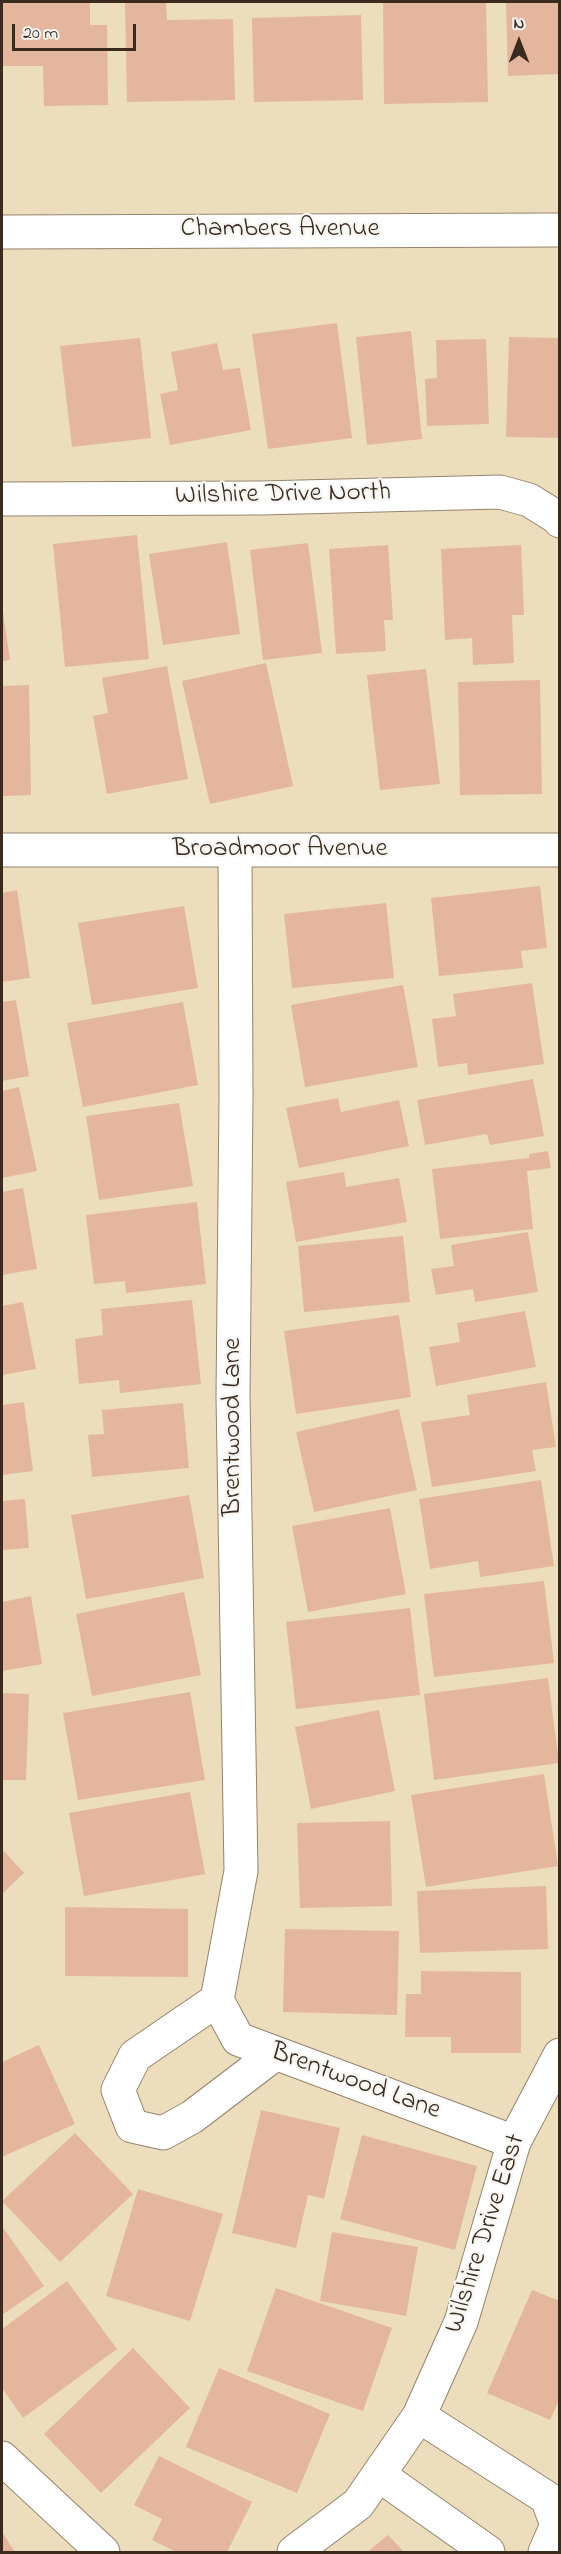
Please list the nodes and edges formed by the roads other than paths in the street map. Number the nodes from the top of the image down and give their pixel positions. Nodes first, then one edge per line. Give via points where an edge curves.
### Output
1 (560, 230) edge
2 (2, 232) edge
3 (2, 499) edge
4 (559, 519) edge
5 (2, 850) edge
6 (560, 850) edge
7 (235, 852) junction
8 (217, 2000) junction
9 (276, 2053) junction
10 (560, 2055) edge
11 (514, 2142) junction
12 (419, 2416) junction
13 (2, 2458) edge
14 (379, 2475) junction
15 (103, 2553) edge
16 (294, 2553) edge
17 (488, 2553) edge
18 (545, 2553) edge

1 - 2 street, Chambers Avenue
3 - 4 street, Wilshire Drive North via 500,492 529,500
5 - 7 street, Broadmoor Avenue
6 - 7 street, Broadmoor Avenue
7 - 8 street, Brentwood Lane via 233,1396 241,1871
8 - 9 street, Brentwood Lane via 238,2039
8 - 9 street via 135,2056 118,2090 132,2126 163,2133 192,2117
9 - 11 street, Brentwood Lane
10 - 11 street, Wilshire Drive East
11 - 12 street, Wilshire Drive East via 461,2322
12 - 14 street, Wilshire Drive East
12 - 18 street via 547,2498 557,2525
13 - 15 street
14 - 16 street, Wilshire Drive East via 358,2504
14 - 17 street

